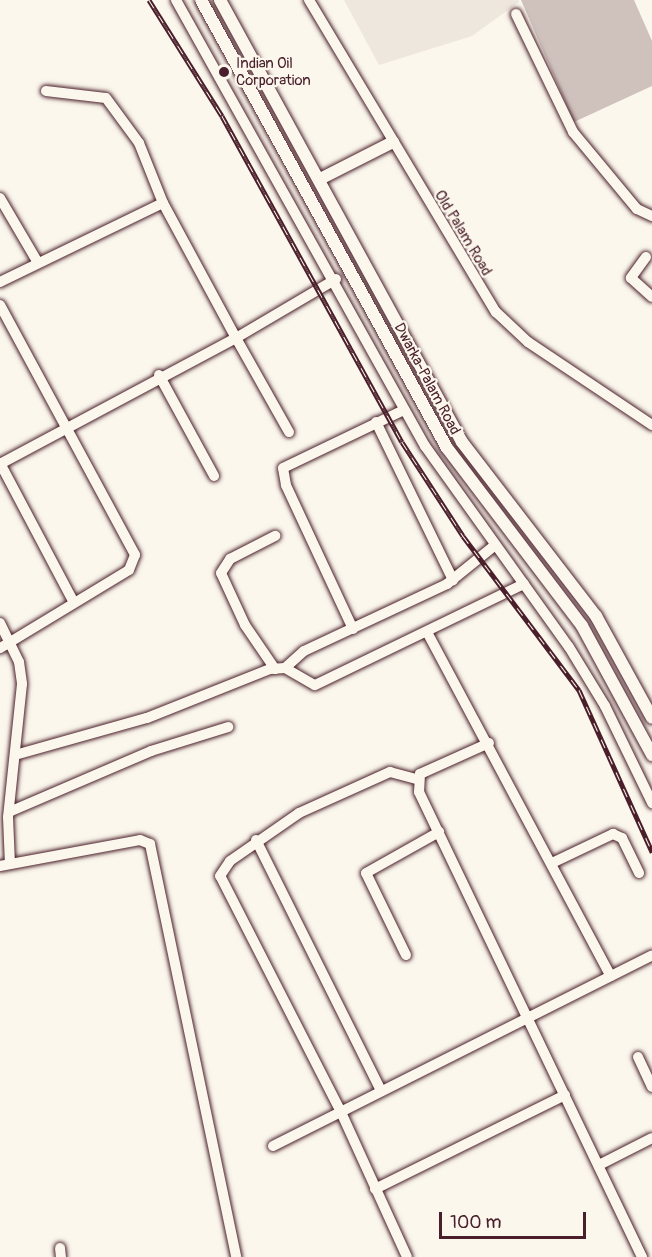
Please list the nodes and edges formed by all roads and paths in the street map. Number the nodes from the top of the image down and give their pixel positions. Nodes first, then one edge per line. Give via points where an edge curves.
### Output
1 (176, 0) edge
2 (201, 0) edge
3 (220, 0) edge
4 (309, 0) edge
5 (516, 14) dead end
6 (46, 91) dead end
7 (393, 142) junction
8 (320, 179) junction
9 (0, 198) edge
10 (163, 203) junction
11 (652, 216) edge
12 (646, 257) dead end
13 (37, 261) junction
14 (336, 279) junction
15 (0, 282) edge
16 (652, 297) edge
17 (0, 305) edge
18 (236, 338) junction
19 (159, 375) junction
20 (404, 410) junction
21 (376, 422) junction
22 (652, 425) edge
23 (66, 428) junction
24 (289, 432) dead end
25 (0, 464) edge
26 (213, 476) dead end
27 (275, 536) dead end
28 (494, 546) junction
29 (453, 580) junction
30 (524, 584) junction
31 (73, 601) junction
32 (0, 623) edge
33 (353, 629) junction
34 (426, 632) junction
35 (11, 642) junction
36 (0, 648) edge
37 (280, 668) junction
38 (652, 718) edge
39 (228, 727) dead end
40 (489, 744) junction
41 (15, 755) junction
42 (652, 755) edge
43 (417, 778) junction
44 (5, 795) edge
45 (652, 803) edge
46 (9, 812) junction
47 (439, 832) junction
48 (256, 840) junction
49 (552, 863) junction
50 (5, 865) edge
51 (639, 873) dead end
52 (652, 955) edge
53 (406, 956) dead end
54 (611, 976) junction
55 (529, 1018) junction
56 (638, 1057) dead end
57 (652, 1087) edge
58 (381, 1091) junction
59 (565, 1095) junction
60 (341, 1112) junction
61 (652, 1138) edge
62 (273, 1146) dead end
63 (598, 1165) junction
64 (375, 1189) junction
65 (236, 1257) edge
66 (407, 1257) edge
67 (642, 1257) edge

1 - 14 street via 206,62
2 - 42 main road, Dwarka-Palam Road via 447,448 582,626
3 - 8 main road, Dwarka-Palam Road
4 - 7 street, Old Palam Road
5 - 11 street via 573,132 637,209
6 - 10 street via 106,98 139,143
7 - 8 main road
7 - 22 street, Old Palam Road via 496,312 528,342
8 - 38 main road, Dwarka-Palam Road via 462,442 596,616
9 - 13 street
10 - 13 street
10 - 18 street
12 - 16 street via 632,281
13 - 15 street
14 - 18 street
14 - 20 street
17 - 23 street
18 - 19 street
18 - 24 street
19 - 23 street
19 - 26 street
20 - 21 street
20 - 28 street
21 - 29 street
21 - 33 street via 287,464 282,474
23 - 25 street
23 - 31 street via 135,555 129,570
25 - 31 street
27 - 37 street via 225,563 221,573 245,625
28 - 29 street
28 - 30 street
29 - 33 street
30 - 34 street
30 - 45 street via 605,706
31 - 35 street
32 - 35 street
33 - 37 street via 304,651
34 - 37 street via 315,685
34 - 40 street
35 - 36 street
35 - 41 street via 22,684
37 - 41 street via 147,718
39 - 46 street via 151,751
40 - 43 street
40 - 49 street
41 - 44 street
43 - 47 street
43 - 48 street via 390,772 299,813
44 - 46 street
46 - 50 street
47 - 53 street via 366,873
47 - 55 street
48 - 58 street
48 - 60 street via 222,870 228,898
49 - 51 street via 613,834 622,838
49 - 54 street
50 - 65 street via 140,840 150,844
52 - 54 street
54 - 55 street
55 - 58 street
55 - 59 street
56 - 57 street
58 - 60 street
59 - 63 street
59 - 64 street
60 - 62 street
60 - 64 street
61 - 63 street
63 - 67 street
64 - 66 street

